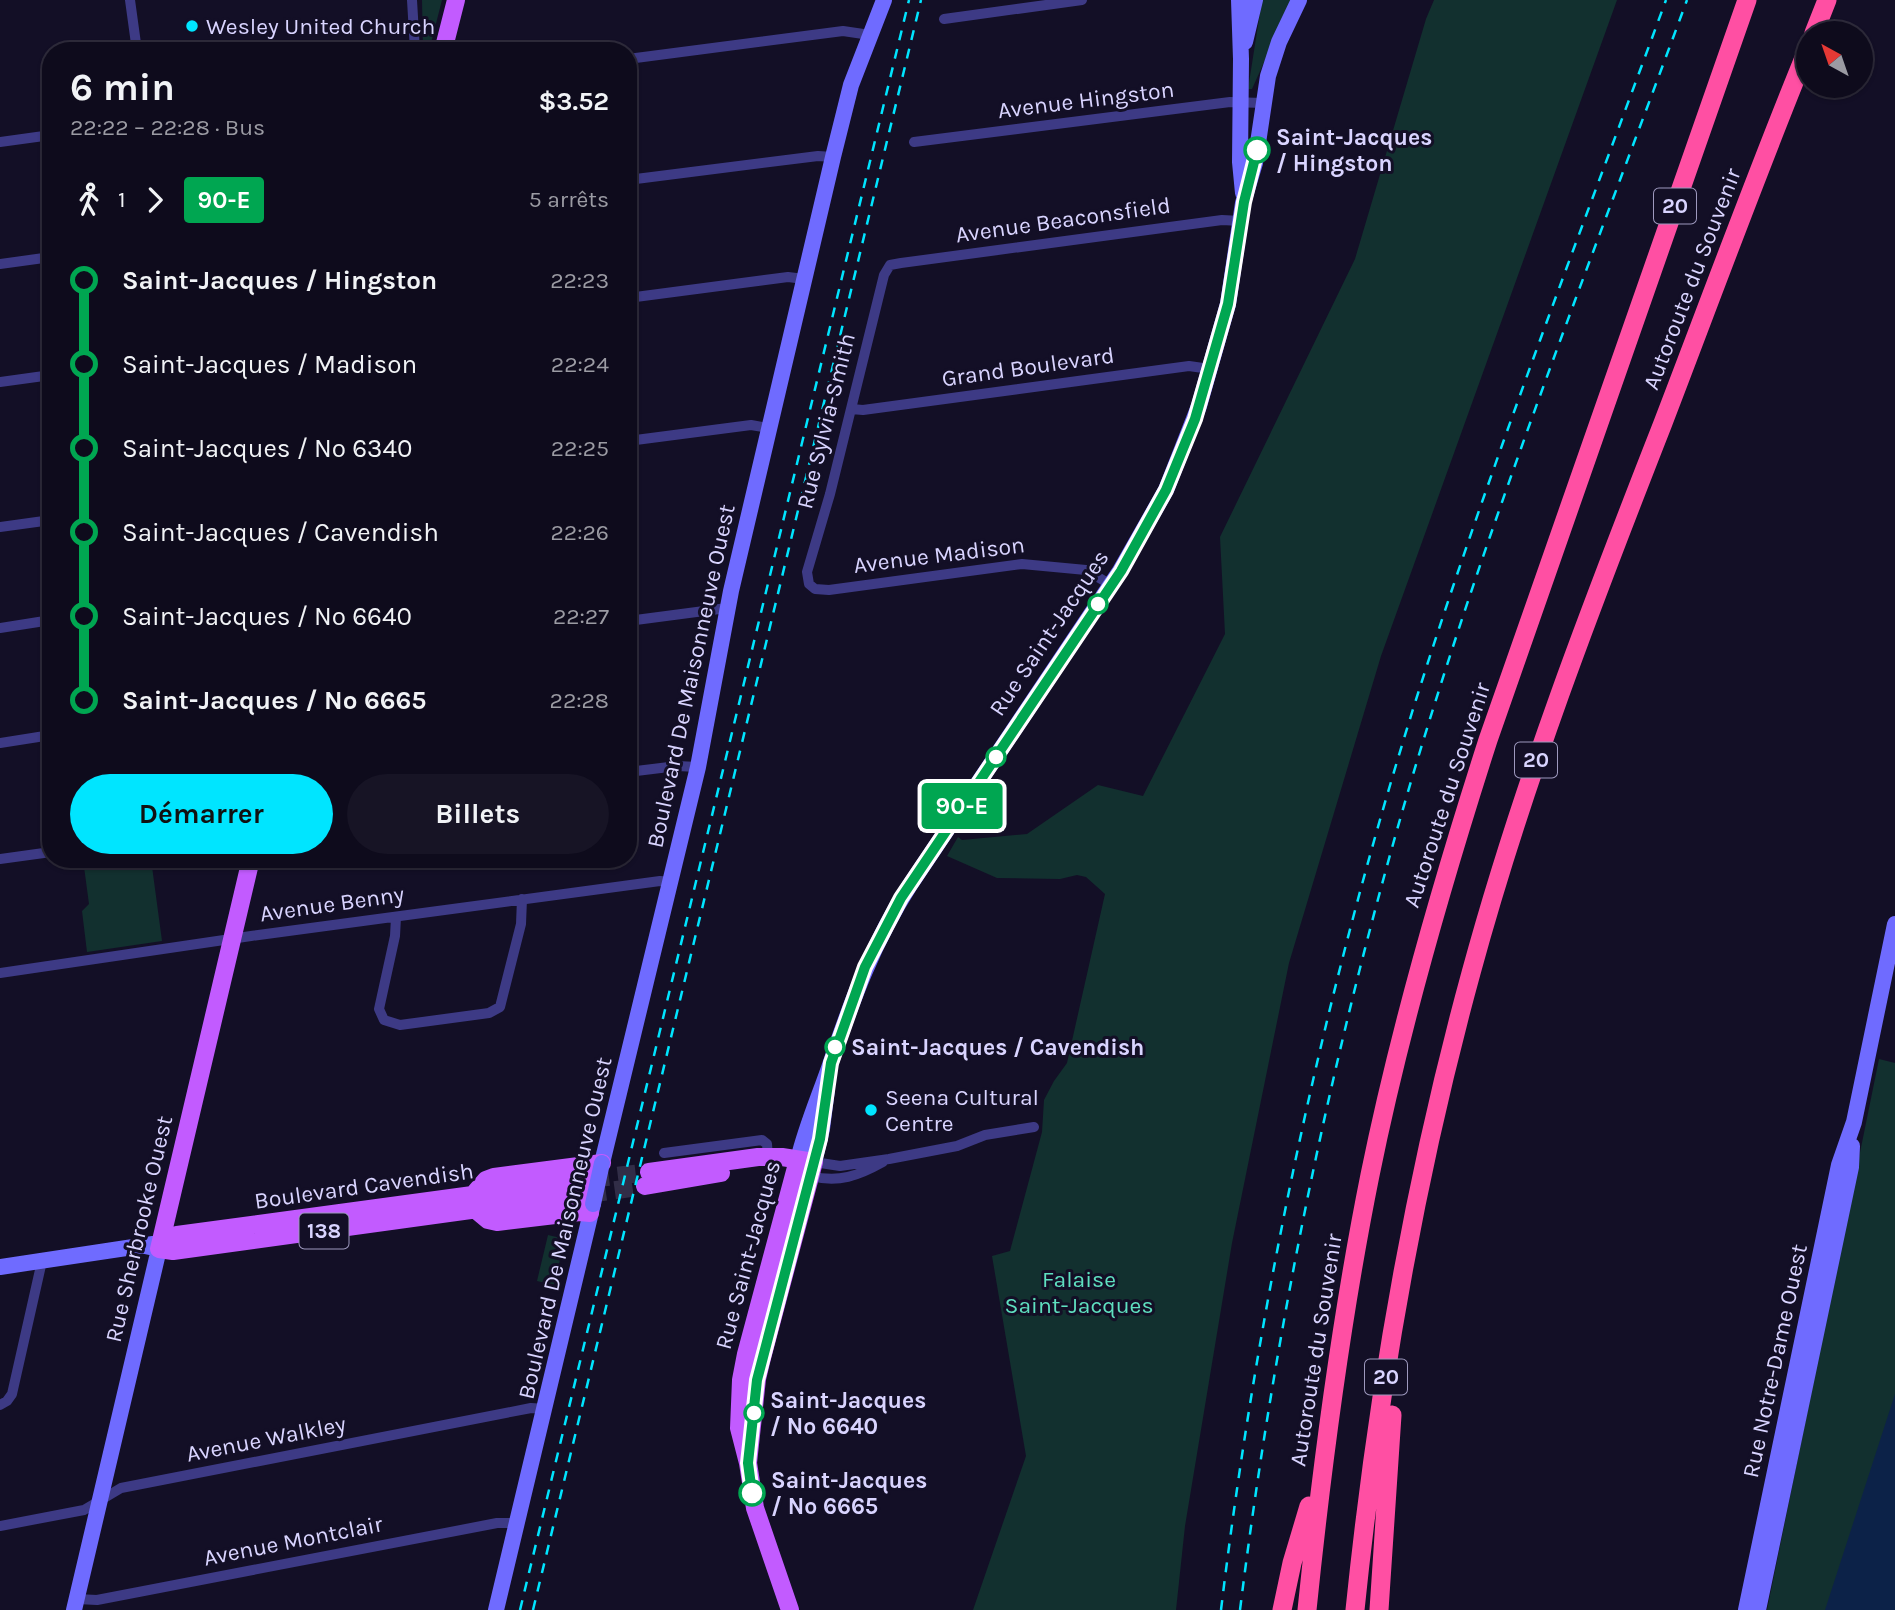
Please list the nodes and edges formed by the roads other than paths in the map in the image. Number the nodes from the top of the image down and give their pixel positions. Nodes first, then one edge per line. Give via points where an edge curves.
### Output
1 (131, 0) edge
2 (412, 0) edge
3 (456, 0) edge
4 (884, 0) edge
5 (1082, 0) edge
6 (1239, 0) edge
7 (1255, 0) edge
8 (1299, 0) edge
9 (1747, 0) edge
10 (1826, 0) edge
11 (944, 19) dead end
12 (1818, 21) edge
13 (870, 35) junction
14 (136, 42) edge
15 (414, 42) edge
16 (445, 42) edge
17 (637, 58) edge
18 (1241, 59) junction
19 (1796, 78) edge
20 (1241, 102) junction
21 (1263, 103) junction
22 (42, 136) edge
23 (0, 142) edge
24 (914, 142) dead end
25 (833, 157) junction
26 (637, 179) edge
27 (1244, 202) junction
28 (1241, 221) junction
29 (42, 258) edge
30 (0, 264) edge
31 (890, 265) joint
32 (804, 279) junction
33 (637, 297) edge
34 (1210, 369) junction
35 (42, 376) edge
36 (0, 382) edge
37 (851, 409) junction
38 (768, 428) junction
39 (637, 440) edge
40 (42, 521) edge
41 (0, 527) edge
42 (1111, 585) junction
43 (811, 586) joint
44 (727, 608) junction
45 (637, 620) edge
46 (42, 621) edge
47 (0, 628) edge
48 (42, 736) edge
49 (0, 743) edge
50 (698, 767) junction
51 (637, 771) edge
52 (42, 853) edge
53 (0, 859) edge
54 (249, 868) edge
55 (670, 882) junction
56 (522, 899) junction
57 (396, 917) junction
58 (1895, 924) edge
59 (231, 939) junction
60 (0, 973) edge
61 (1854, 1122) junction
62 (1034, 1128) dead end
63 (664, 1153) dead end
64 (768, 1157) junction
65 (602, 1163) junction
66 (804, 1168) junction
67 (590, 1198) junction
68 (474, 1203) junction
69 (155, 1245) junction
70 (41, 1261) junction
71 (0, 1267) edge
72 (1403, 1279) junction
73 (0, 1405) edge
74 (545, 1409) junction
75 (1323, 1461) junction
76 (101, 1500) junction
77 (517, 1523) junction
78 (0, 1526) edge
79 (76, 1604) edge
80 (496, 1610) edge
81 (790, 1610) edge
82 (1282, 1610) edge
83 (1307, 1610) edge
84 (1355, 1610) edge
85 (1379, 1610) edge
86 (1746, 1610) edge
87 (1758, 1610) edge

1 - 14 street
2 - 15 street
3 - 16 main road
4 - 13 main road, Boulevard De Maisonneuve Ouest
5 - 11 street
6 - 18 main road
7 - 18 main road
8 - 21 main road, Rue Saint-Jacques via 1275,54
9 - 75 highway, Autoroute du Souvenir / 20 via 1488,740 1439,897 1370,1175
10 - 12 highway
13 - 17 street via 843,31
13 - 25 main road, Boulevard De Maisonneuve Ouest via 851,85
18 - 20 main road, Rue Saint-Jacques
19 - 72 highway, Autoroute du Souvenir / 20 via 1577,646 1519,809 1459,1017
20 - 21 street, Avenue Hingston
20 - 24 street, Avenue Hingston
20 - 27 main road, Rue Saint-Jacques
21 - 27 main road, Rue Saint-Jacques
22 - 23 street
25 - 26 street
25 - 32 main road, Boulevard De Maisonneuve Ouest
27 - 28 main road, Rue Saint-Jacques
28 - 31 street, Avenue Beaconsfield
28 - 34 main road, Rue Saint-Jacques via 1228,304
29 - 30 street
31 - 37 street, Rue Sylvia-Smith
32 - 33 street via 788,277
32 - 38 main road, Boulevard De Maisonneuve Ouest
34 - 37 street, Grand Boulevard via 1189,366
34 - 42 main road, Rue Saint-Jacques via 1173,475
35 - 36 street
37 - 43 street, Rue Sylvia-Smith via 807,572
38 - 39 street via 751,425
38 - 44 main road, Boulevard De Maisonneuve Ouest
40 - 41 street
42 - 43 street, Avenue Madison via 1086,570 1022,564 829,590
42 - 66 main road, Rue Saint-Jacques via 901,898 865,967 806,1127
44 - 45 street
44 - 50 main road, Boulevard De Maisonneuve Ouest
46 - 47 street
48 - 49 street
50 - 51 street
50 - 55 main road, Boulevard De Maisonneuve Ouest
52 - 53 street
54 - 59 main road, Rue Sherbrooke Ouest
55 - 56 street, Avenue Benny
55 - 65 main road, Boulevard De Maisonneuve Ouest
56 - 57 street, Avenue Benny
56 - 57 street via 521,924 500,1007 489,1013 400,1025 384,1020 379,1009
57 - 59 street, Avenue Benny
58 - 61 main road, Rue Notre-Dame Ouest
59 - 60 street, Avenue Benny
59 - 69 main road, Rue Sherbrooke Ouest
61 - 86 main road, Rue Notre-Dame Ouest via 1839,1165
61 - 87 main road, Rue Notre-Dame Ouest via 1851,1167
62 - 66 street via 889,1159 849,1178 829,1179
63 - 64 street via 760,1140 766,1142
64 - 66 main road
64 - 66 main road via 647,1179
65 - 67 main road, Boulevard De Maisonneuve Ouest, bridge
65 - 68 main road via 494,1177 484,1183
66 - 81 main road, Rue Saint-Jacques via 741,1380 739,1428 755,1508
67 - 68 main road, Boulevard Cavendish / 138
67 - 68 main road via 580,1212 497,1222 488,1220
67 - 74 main road, Boulevard De Maisonneuve Ouest
68 - 69 main road, Boulevard Cavendish / 138 via 173,1251
69 - 70 main road, Boulevard Cavendish
69 - 76 main road, Rue Sherbrooke Ouest
70 - 71 main road, Boulevard Cavendish
70 - 73 street via 12,1394
72 - 84 highway, Autoroute du Souvenir / 20 via 1367,1500
72 - 85 highway
74 - 76 street, Avenue Walkley via 531,1408 125,1488
74 - 77 main road, Boulevard De Maisonneuve Ouest
75 - 82 highway
75 - 83 highway, Autoroute du Souvenir / 20
76 - 78 street, Avenue Walkley via 80,1511
76 - 79 main road, Rue Sherbrooke Ouest
77 - 79 street, Avenue Montclair via 497,1523
77 - 80 main road, Boulevard De Maisonneuve Ouest

